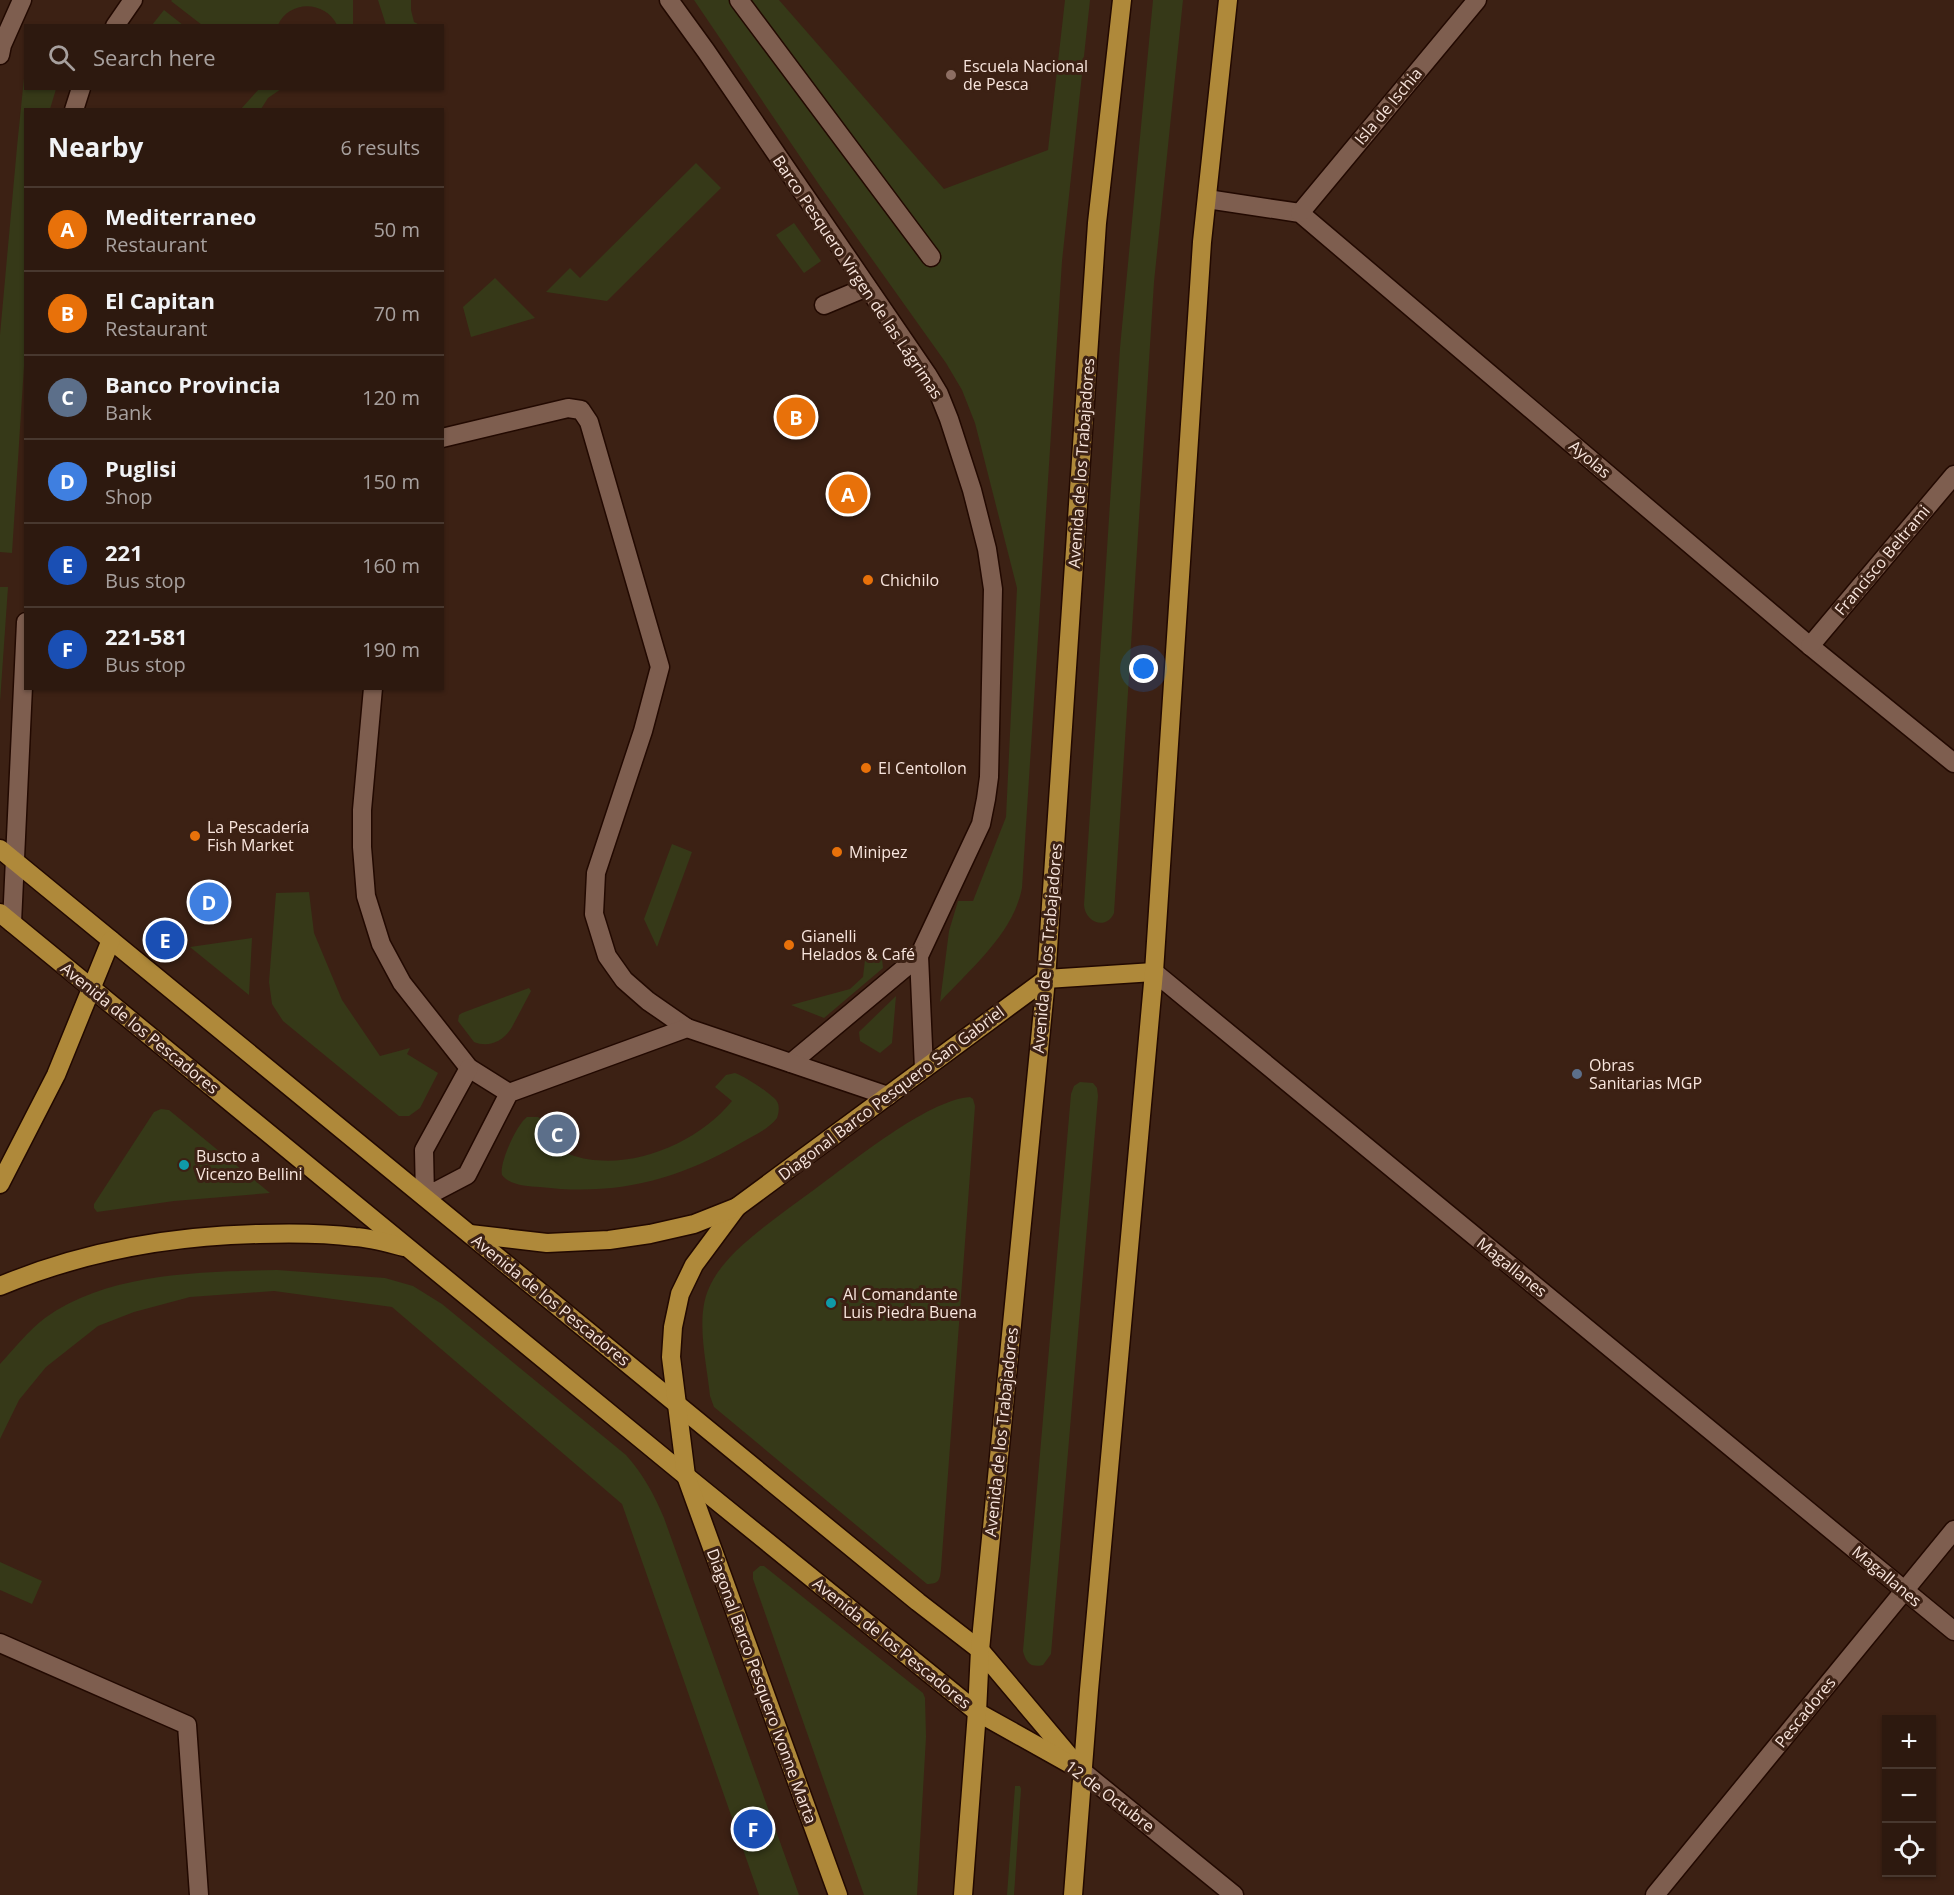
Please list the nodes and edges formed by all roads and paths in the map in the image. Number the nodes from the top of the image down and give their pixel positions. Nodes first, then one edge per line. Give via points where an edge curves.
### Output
1 (22, 0) edge
2 (133, 0) edge
3 (669, 0) edge
4 (739, 0) edge
5 (1122, 0) edge
6 (1228, 0) edge
7 (1477, 0) edge
8 (116, 24) edge
9 (0, 55) edge
10 (80, 90) edge
11 (75, 108) edge
12 (1207, 199) junction
13 (1300, 213) junction
14 (931, 256) dead end
15 (867, 287) junction
16 (824, 305) dead end
17 (444, 438) edge
18 (1954, 474) edge
19 (1810, 646) junction
20 (24, 666) edge
21 (373, 690) edge
22 (1954, 763) edge
23 (0, 849) edge
24 (15, 862) junction
25 (6, 918) edge
26 (111, 940) junction
27 (919, 956) junction
28 (1154, 972) junction
29 (1046, 979) junction
30 (92, 988) junction
31 (687, 1028) junction
32 (791, 1063) junction
33 (469, 1068) junction
34 (924, 1069) junction
35 (509, 1093) junction
36 (888, 1096) junction
37 (0, 1184) edge
38 (425, 1197) junction
39 (737, 1207) junction
40 (470, 1234) junction
41 (407, 1248) junction
42 (0, 1286) edge
43 (676, 1403) junction
44 (686, 1476) junction
45 (1954, 1530) edge
46 (1905, 1590) junction
47 (1954, 1631) edge
48 (0, 1643) edge
49 (980, 1650) junction
50 (977, 1712) junction
51 (1082, 1771) junction
52 (199, 1895) edge
53 (838, 1895) edge
54 (963, 1895) edge
55 (1073, 1895) edge
56 (1234, 1895) edge
57 (1655, 1895) edge

1 - 9 street
2 - 8 street
3 - 15 street, Barco Pesquero Virgen de las Lágrimas
4 - 14 street
5 - 29 main road, Avenida de los Trabajadores via 1094,263
6 - 12 main road
7 - 13 street, Isla de Ischia
10 - 11 street
12 - 13 street
12 - 28 main road
13 - 19 street, Ayolas
15 - 16 street
15 - 27 street, Barco Pesquero Virgen de las Lágrimas via 927,374 950,419 987,549 993,589 986,800 981,824
17 - 31 street via 568,408 581,410 589,422 660,667 596,873 594,914 607,956 624,980
18 - 19 street, Francisco Beltrami
19 - 22 street, Ayolas
20 - 24 street
21 - 33 street via 362,810 366,896 381,944 402,983
23 - 24 main road, Avenida de los Pescadores
24 - 25 street
24 - 26 main road, Avenida de los Pescadores
25 - 30 main road, Avenida de los Pescadores
26 - 30 main road
26 - 38 main road, Avenida de los Pescadores
27 - 32 street
27 - 34 street, Barco Pesquero Virgen de las Lágrimas
28 - 29 main road
28 - 46 street, Magallanes
28 - 51 main road
29 - 34 main road, Diagonal Barco Pesquero San Gabriel
29 - 49 main road, Avenida de los Trabajadores
30 - 37 main road via 56,1075
30 - 41 main road, Avenida de los Pescadores
31 - 32 street
31 - 35 street
32 - 36 street
33 - 35 street
33 - 38 street via 424,1150
34 - 36 main road, Diagonal Barco Pesquero San Gabriel
35 - 38 street via 467,1175
36 - 39 main road, Diagonal Barco Pesquero San Gabriel
38 - 40 main road, Avenida de los Pescadores
39 - 40 main road, Diagonal Barco Pesquero San Gabriel via 694,1224 609,1240 547,1243
39 - 43 main road, Diagonal Barco Pesquero San Gabriel via 694,1265 680,1294 671,1357
40 - 43 main road, Avenida de los Pescadores
41 - 42 main road via 357,1237 308,1233 153,1242 85,1257
41 - 44 main road, Avenida de los Pescadores
43 - 44 main road, Diagonal Barco Pesquero San Gabriel
43 - 49 main road, Avenida de los Pescadores
44 - 50 main road, Avenida de los Pescadores
44 - 53 main road, Diagonal Barco Pesquero Ivonne Marta
45 - 46 street, Pescadores
46 - 47 street, Magallanes
46 - 57 street, Pescadores
48 - 52 street via 187,1725
49 - 50 main road, Avenida de los Trabajadores
49 - 51 main road, Avenida de los Pescadores
50 - 51 main road, 12 de Octubre
50 - 54 main road, Avenida de los Trabajadores
51 - 55 main road
51 - 56 street, 12 de Octubre

